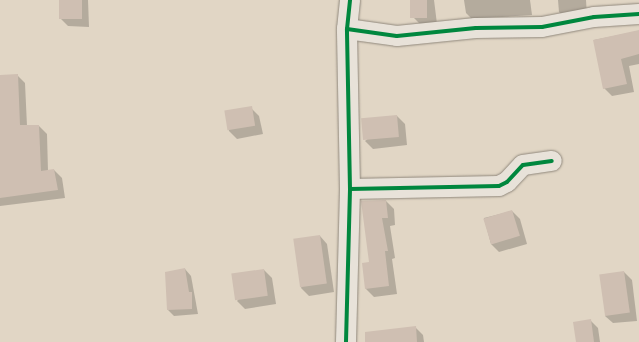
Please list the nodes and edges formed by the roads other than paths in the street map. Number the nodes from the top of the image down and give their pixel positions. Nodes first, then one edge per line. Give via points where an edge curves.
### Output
1 (350, 0) edge
2 (639, 14) edge
3 (347, 29) junction
4 (552, 161) dead end
5 (350, 189) junction
6 (346, 342) edge

1 - 3 street
2 - 3 street via 594,17 542,27 476,28 397,36
3 - 5 street
4 - 5 street via 523,165 507,182 499,186
5 - 6 street

